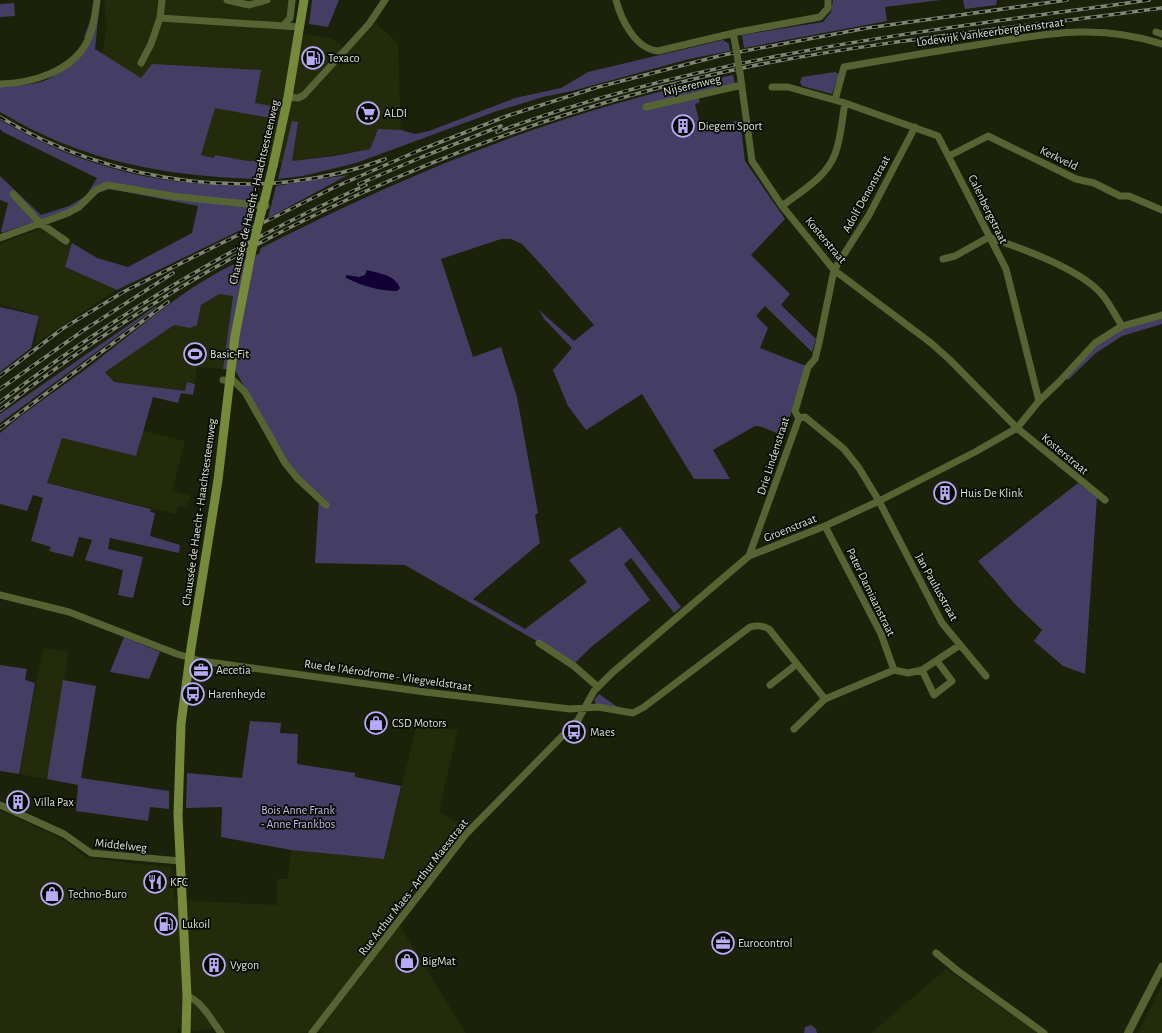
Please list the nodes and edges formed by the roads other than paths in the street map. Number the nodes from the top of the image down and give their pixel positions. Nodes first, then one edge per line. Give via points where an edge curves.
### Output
1 (97, 0) edge
2 (162, 0) edge
3 (227, 0) edge
4 (267, 0) edge
5 (292, 0) edge
6 (304, 0) edge
7 (385, 0) edge
8 (616, 0) edge
9 (828, 0) edge
10 (160, 18) junction
11 (283, 26) junction
12 (300, 27) junction
13 (733, 33) junction
14 (1162, 44) edge
15 (141, 63) dead end
16 (0, 84) edge
17 (742, 86) junction
18 (772, 87) dead end
19 (288, 97) junction
20 (835, 100) junction
21 (845, 103) junction
22 (646, 107) dead end
23 (915, 127) junction
24 (949, 156) junction
25 (13, 194) dead end
26 (261, 206) junction
27 (782, 206) junction
28 (1162, 210) edge
29 (40, 223) junction
30 (989, 237) junction
31 (0, 238) edge
32 (66, 241) dead end
33 (943, 259) dead end
34 (834, 270) junction
35 (1162, 315) edge
36 (1122, 326) junction
37 (226, 380) junction
38 (1039, 401) junction
39 (799, 418) junction
40 (1017, 428) junction
41 (1105, 500) dead end
42 (879, 501) junction
43 (326, 506) dead end
44 (826, 526) junction
45 (750, 556) junction
46 (0, 595) edge
47 (539, 643) dead end
48 (960, 645) junction
49 (189, 658) junction
50 (937, 660) junction
51 (797, 664) junction
52 (894, 670) junction
53 (922, 670) junction
54 (986, 676) dead end
55 (770, 685) dead end
56 (598, 687) junction
57 (825, 699) junction
58 (584, 707) junction
59 (794, 729) dead end
60 (0, 805) edge
61 (180, 861) junction
62 (936, 953) dead end
63 (1162, 967) edge
64 (187, 996) junction
65 (186, 1033) edge
66 (221, 1033) edge
67 (312, 1033) edge
68 (1044, 1033) edge
69 (1128, 1033) edge

1 - 16 street via 90,35 72,59 59,69 38,78
2 - 10 street
3 - 4 street via 249,5
5 - 11 street via 290,18
6 - 12 main road, Chaussée de Haecht - Haachtsesteenweg
7 - 19 street via 369,24 304,95 298,98
8 - 13 street via 627,27 640,43 650,50 658,51
9 - 13 street via 828,8 820,17
10 - 11 street
10 - 15 street
11 - 12 street
12 - 19 main road, Chaussée de Haecht - Haachtsesteenweg
13 - 17 street, Kosterstraat, bridge
14 - 20 street, Lodewijk Vankeerberghenstraat via 1114,33 1058,32 844,67
17 - 22 street, Nijserenweg
17 - 27 street, Kosterstraat via 752,161
18 - 20 street, Calenbergstraat via 788,87
19 - 26 main road, Chaussée de Haecht - Haachtsesteenweg, bridge via 273,166
20 - 21 street, Calenbergstraat
21 - 23 street, Calenbergstraat
21 - 27 street via 835,154 829,166
23 - 24 street, Calenbergstraat via 938,136
23 - 34 street, Adolf Denonstraat via 869,215
24 - 28 street, Kerkveld via 988,136 1076,179 1094,183 1120,196 1129,196
24 - 30 street, Calenbergstraat
25 - 29 street
26 - 29 street via 172,196 107,185 96,190 79,206
26 - 37 main road, Chaussée de Haecht - Haachtsesteenweg, bridge
27 - 34 street, Kosterstraat
29 - 31 street
29 - 32 street
30 - 33 street via 955,256
30 - 36 street via 1024,249 1080,277 1104,297
30 - 38 street, Calenbergstraat via 1006,269
34 - 39 street, Drie Lindenstraat via 815,359 808,367 795,411
34 - 40 street, Kosterstraat via 950,360
35 - 36 street
36 - 38 street via 1095,343
37 - 43 street via 234,381 245,392 285,463
37 - 49 main road, Chaussée de Haecht - Haachtsesteenweg via 218,480
38 - 40 street
39 - 42 street, Jan Paulusstraat via 805,417 844,449
39 - 45 street, Drie Lindenstraat
40 - 41 street, Kosterstraat
40 - 42 street, Groenstraat
42 - 44 street, Groenstraat
42 - 48 street, Jan Paulusstraat via 942,623
44 - 45 street, Groenstraat
44 - 52 street, Pater Damiaanstraat via 881,634
45 - 56 street, Groenstraat
46 - 49 street, Rue de l'Aérodrome - Vliegveldstraat via 69,612
47 - 56 street via 574,666
48 - 50 street
48 - 54 street, Jan Paulusstraat
49 - 58 street, Rue de l'Aérodrome - Vliegveldstraat via 425,692 570,709
49 - 61 main road, Chaussée de Haecht - Haachtsesteenweg via 181,724 178,815
50 - 53 street
50 - 53 street via 952,681 934,695
51 - 55 street
51 - 57 street
51 - 58 street, Rue de l'Aérodrome - Vliegveldstraat via 769,629 755,625 633,713
52 - 53 street via 908,673
52 - 57 street
56 - 58 street, Rue Arthur Maes - Arthur Maesstraat
57 - 59 street
58 - 67 street, Rue Arthur Maes - Arthur Maesstraat via 578,720 466,834
60 - 61 street, Middelweg via 64,834 91,853
61 - 64 main road, Chaussée de Haecht - Haachtsesteenweg
62 - 68 street via 958,972
63 - 69 street
64 - 65 main road, Chaussée de Haecht - Haachtsesteenweg
64 - 66 street via 202,1008

